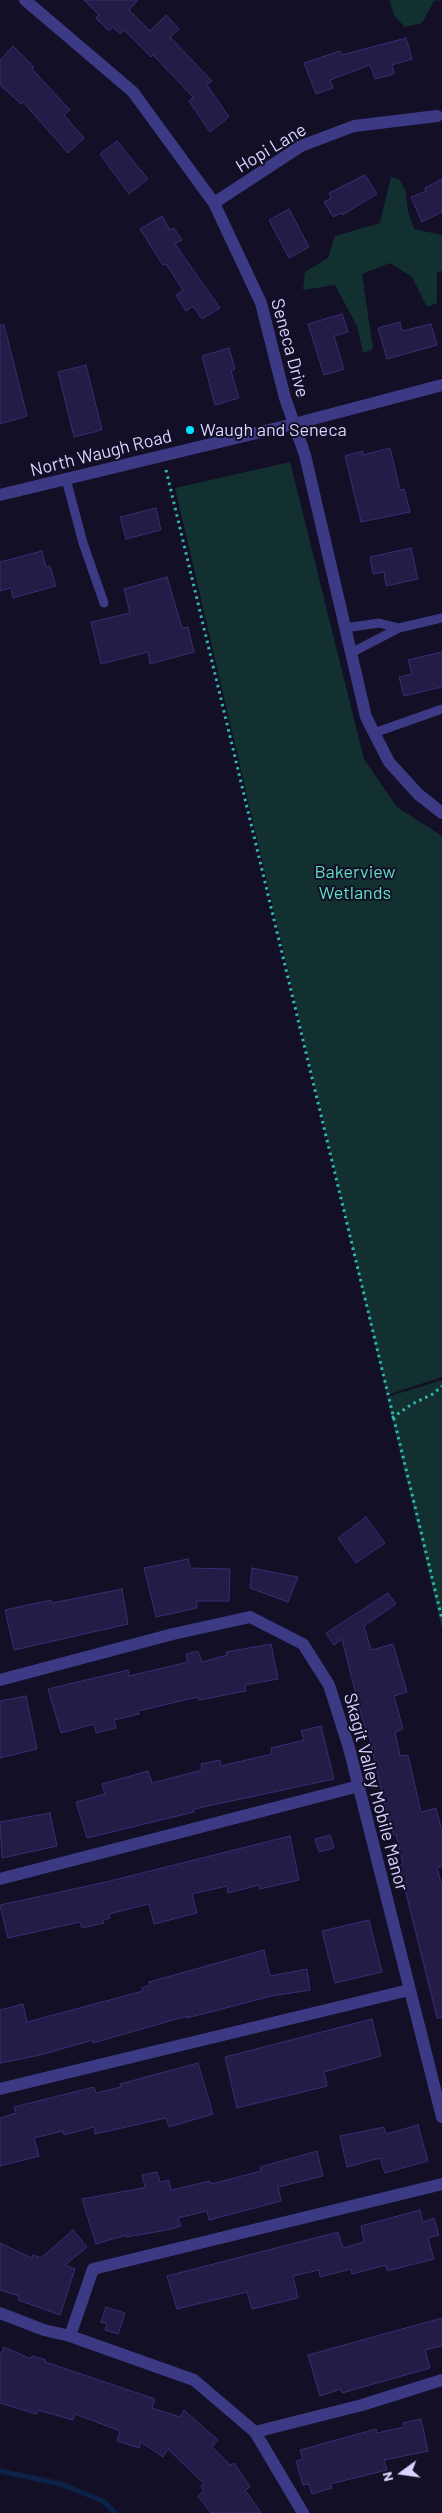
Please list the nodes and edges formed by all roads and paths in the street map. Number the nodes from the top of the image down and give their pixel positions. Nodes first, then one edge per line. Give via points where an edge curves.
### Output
1 (25, 0) edge
2 (437, 116) dead end
3 (214, 203) junction
4 (442, 384) edge
5 (294, 424) junction
6 (168, 478) dead end
7 (66, 479) junction
8 (0, 495) edge
9 (104, 603) dead end
10 (442, 618) edge
11 (345, 628) junction
12 (399, 628) junction
13 (351, 653) junction
14 (442, 709) edge
15 (374, 733) junction
16 (442, 813) edge
17 (442, 1386) edge
18 (392, 1418) junction
19 (442, 1619) edge
20 (0, 1680) edge
21 (359, 1786) junction
22 (0, 1879) edge
23 (409, 1990) junction
24 (0, 2089) edge
25 (442, 2117) edge
26 (442, 2184) edge
27 (0, 2313) edge
28 (70, 2336) junction
29 (442, 2380) edge
30 (254, 2432) junction
31 (303, 2513) edge

1 - 3 street, Seneca Drive via 133,92
2 - 3 street, Hopi Lane via 354,126 301,146
3 - 5 street, Seneca Drive via 261,303
4 - 5 street, North Waugh Road
5 - 7 street, North Waugh Road
5 - 11 street, Seneca Drive via 305,455
6 - 18 path
7 - 8 street, North Waugh Road
7 - 9 lane
10 - 12 lane
11 - 12 lane via 379,623
11 - 13 street, Seneca Drive
12 - 13 lane
13 - 15 street, Seneca Drive via 366,717
14 - 15 lane
15 - 16 street, Seneca Drive via 389,762 418,794
17 - 18 path
18 - 19 path
20 - 21 street, Skagit Valley Mobile Manor via 250,1617 303,1644 329,1685
21 - 22 street
21 - 23 street, Skagit Valley Mobile Manor
23 - 24 street
23 - 25 street, Skagit Valley Mobile Manor
26 - 28 street via 93,2269
27 - 28 street
28 - 30 street via 194,2380
29 - 30 street via 362,2405
30 - 31 street

